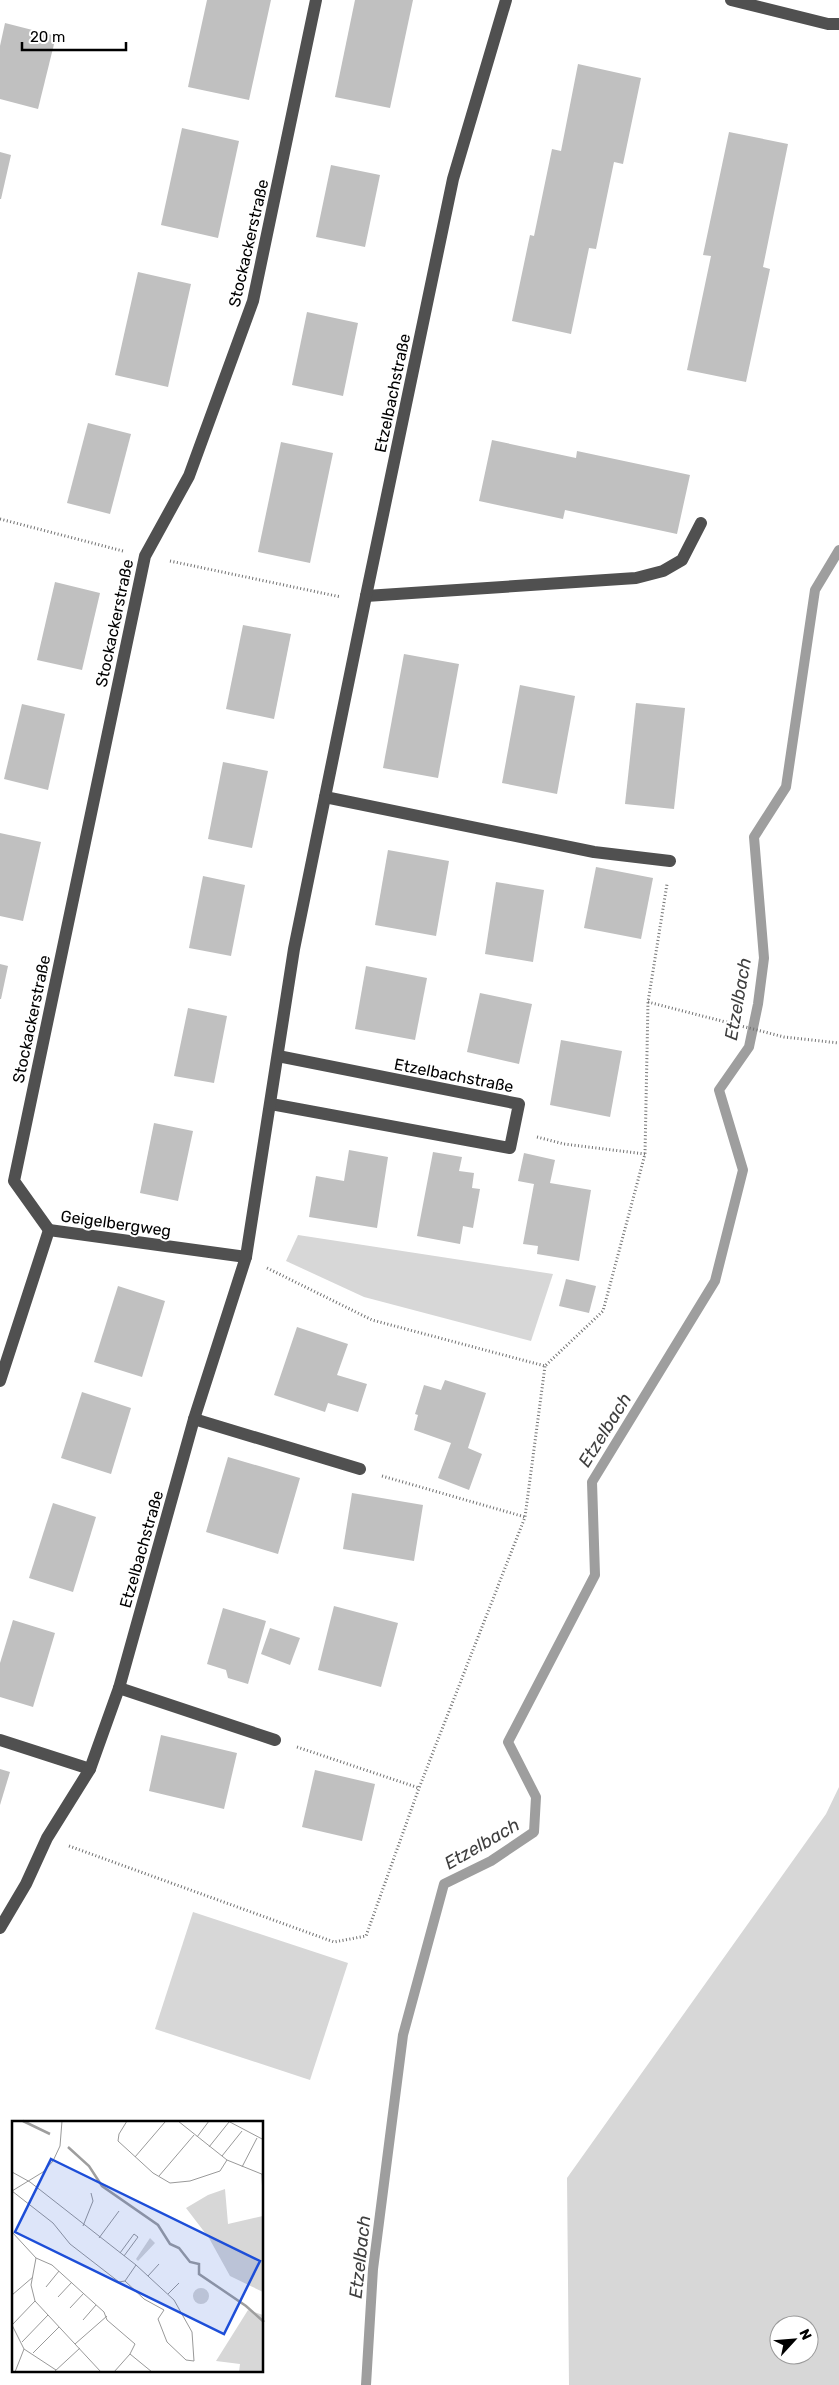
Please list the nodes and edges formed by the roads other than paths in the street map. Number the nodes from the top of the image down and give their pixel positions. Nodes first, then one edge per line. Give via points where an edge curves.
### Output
1 (316, 0) edge
2 (506, 0) edge
3 (731, 0) edge
4 (839, 24) edge
5 (701, 523) dead end
6 (365, 599) junction
7 (325, 797) junction
8 (670, 861) road end
9 (278, 1056) junction
10 (271, 1104) junction
11 (49, 1230) junction
12 (246, 1257) junction
13 (0, 1381) edge
14 (194, 1419) junction
15 (360, 1470) road end
16 (118, 1688) junction
17 (0, 1740) edge
18 (275, 1740) road end
19 (90, 1769) junction
20 (0, 1928) edge

1 - 11 street, Stockackerstraße via 253,301 189,476 145,556 14,1181
2 - 6 street, Etzelbachstraße via 453,180
3 - 4 street
5 - 6 street via 682,560 663,571 636,578
6 - 7 street, Etzelbachstraße
7 - 8 street via 594,852
7 - 9 street, Etzelbachstraße via 294,949
9 - 10 street, Etzelbachstraße
9 - 10 street, Etzelbachstraße via 519,1104 510,1148
10 - 12 street, Etzelbachstraße
11 - 12 street, Geigelbergweg
11 - 13 street, Geigelbergweg
12 - 14 street, Etzelbachstraße
14 - 15 street
14 - 16 street, Etzelbachstraße
16 - 18 street
16 - 19 street, Etzelbachstraße
17 - 19 street
19 - 20 street, Etzelbachstraße via 47,1838 26,1884

